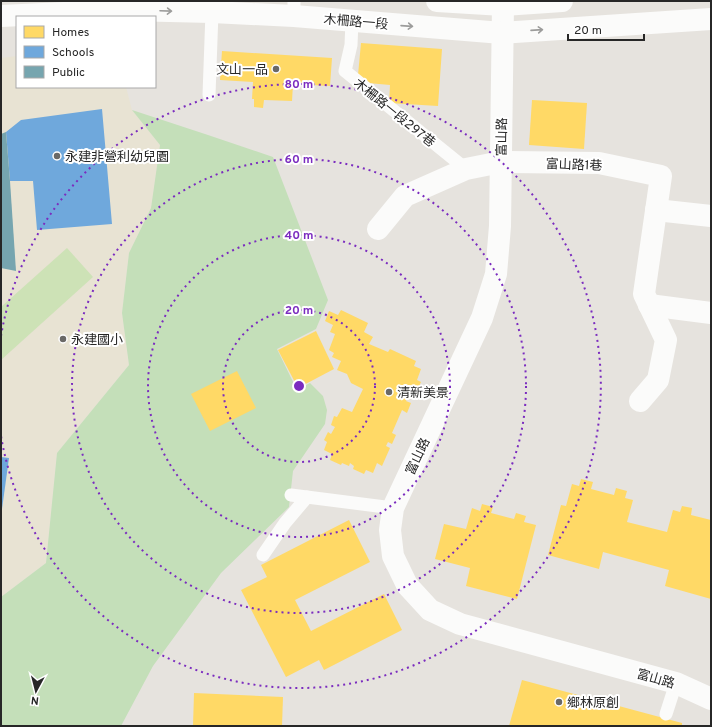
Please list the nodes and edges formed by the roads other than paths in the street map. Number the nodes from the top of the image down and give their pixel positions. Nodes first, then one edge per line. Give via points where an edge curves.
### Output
1 (437, 1) edge
2 (562, 1) edge
3 (503, 5) junction
4 (294, 8) edge
5 (212, 12) junction
6 (1, 16) edge
7 (711, 19) edge
8 (352, 21) junction
9 (502, 33) junction
10 (209, 95) dead end
11 (501, 162) junction
12 (466, 169) junction
13 (656, 210) junction
14 (711, 216) edge
15 (378, 229) dead end
16 (649, 305) junction
17 (711, 313) edge
18 (640, 401) dead end
19 (291, 494) dead end
20 (307, 497) junction
21 (393, 508) junction
22 (263, 555) dead end
23 (676, 683) junction
24 (711, 699) edge
25 (666, 714) dead end

1 - 3 street
2 - 3 street
3 - 9 street, 富山路
4 - 5 street, 木柵路一段
4 - 8 street, 木柵路一段
6 -> 5 street, 木柵路一段 via 127,10
5 - 10 lane
9 -> 7 street, 木柵路一段
8 -> 9 street, 木柵路一段
8 - 12 lane, 木柵路一段297巷 via 351,45 345,71
9 - 11 street, 富山路
11 - 12 street
11 - 13 street, 富山路1巷 via 599,163 661,176
11 - 21 street, 富山路 via 496,274 482,318
12 - 15 street via 405,196
13 - 14 street
13 - 16 street, 富山路1巷 via 644,294
16 - 17 street
16 - 18 street, 富山路1巷 via 666,340 658,380
19 - 20 lane
20 - 21 lane
20 - 22 lane
21 - 23 street, 富山路 via 390,530 393,556 407,585 430,610 460,624
23 - 24 street, 富山路
23 - 25 lane

